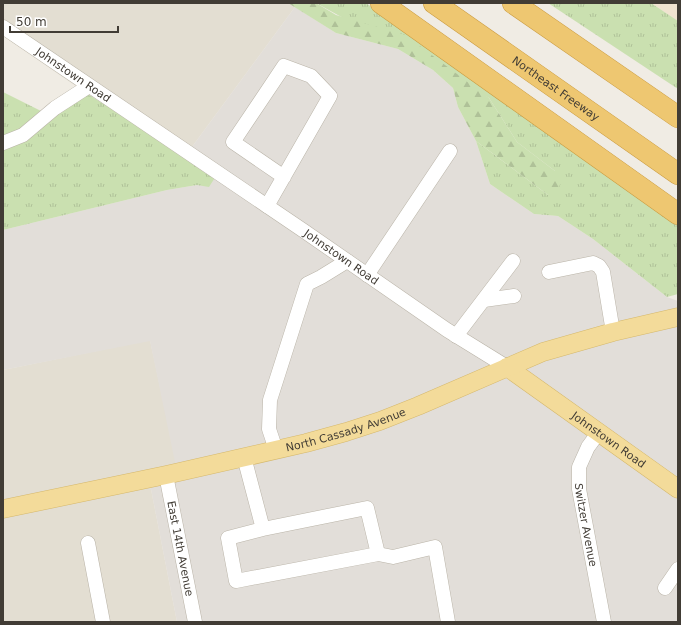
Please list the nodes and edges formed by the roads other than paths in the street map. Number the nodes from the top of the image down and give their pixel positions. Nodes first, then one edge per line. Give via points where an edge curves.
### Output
1 (380, 3) edge
2 (434, 3) edge
3 (513, 3) edge
4 (3, 27) edge
5 (89, 86) junction
6 (678, 117) edge
7 (3, 143) edge
8 (450, 151) dead end
9 (678, 174) edge
10 (284, 177) junction
11 (267, 206) junction
12 (678, 214) edge
13 (347, 261) junction
14 (513, 261) dead end
15 (549, 272) dead end
16 (367, 275) junction
17 (514, 296) dead end
18 (484, 300) junction
19 (678, 317) edge
20 (613, 332) junction
21 (456, 336) junction
22 (507, 367) junction
23 (599, 432) junction
24 (276, 450) junction
25 (244, 457) junction
26 (166, 475) junction
27 (678, 489) edge
28 (3, 510) edge
29 (263, 529) junction
30 (88, 543) dead end
31 (378, 554) junction
32 (678, 569) edge
33 (665, 588) dead end
34 (103, 622) edge
35 (195, 622) edge
36 (448, 622) edge
37 (604, 622) edge

1 - 12 highway
2 - 9 highway, Northeast Freeway
3 - 6 highway
4 - 5 street, Johnstown Road
5 - 7 street via 55,108 23,135
5 - 11 street, Johnstown Road
8 - 16 street
10 - 10 street via 330,96 311,76 284,66 233,142
10 - 11 street
11 - 13 street, Johnstown Road
13 - 16 street, Johnstown Road
13 - 24 street via 307,284 270,400 269,428
14 - 18 street
15 - 20 street via 593,263 599,266 603,272
16 - 21 street, Johnstown Road
17 - 18 street
18 - 21 street
19 - 20 main road, North Cassady Avenue
20 - 22 main road, North Cassady Avenue via 543,352
21 - 22 street, Johnstown Road
22 - 23 main road, Johnstown Road
22 - 24 main road, North Cassady Avenue via 380,421
23 - 27 main road, Johnstown Road
23 - 37 street, Switzer Avenue via 588,447 579,467 579,489
24 - 25 main road, North Cassady Avenue
25 - 26 main road, North Cassady Avenue
25 - 29 street
26 - 28 main road, North Cassady Avenue
26 - 35 street, East 14th Avenue
29 - 31 street via 367,508
29 - 31 street via 228,538 236,581
30 - 34 street
31 - 36 street via 393,557 435,547
32 - 33 street

